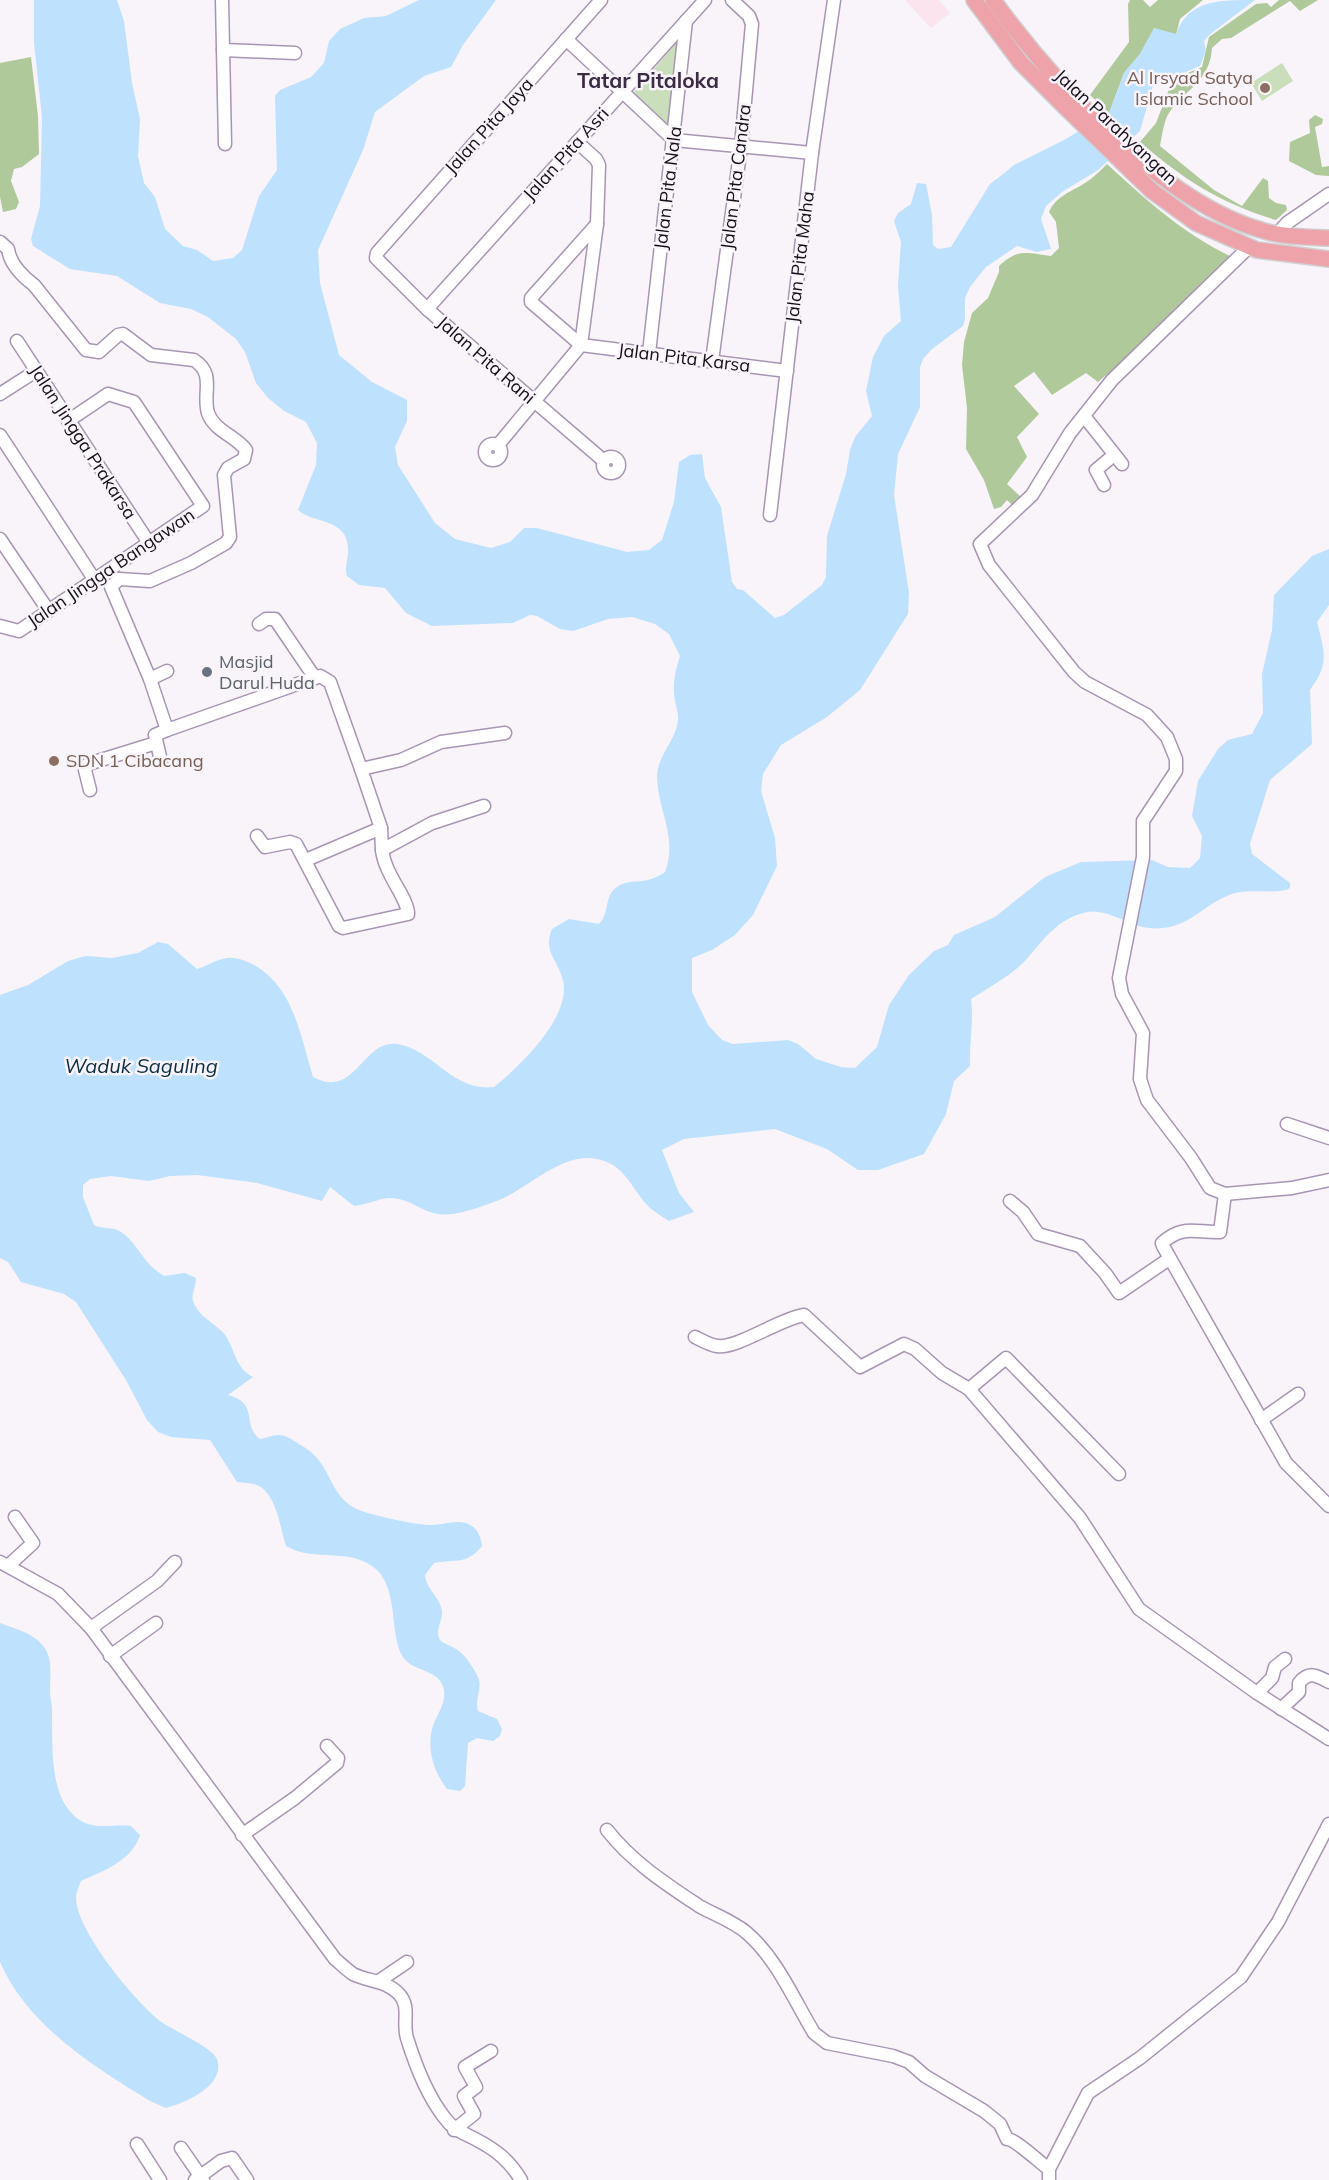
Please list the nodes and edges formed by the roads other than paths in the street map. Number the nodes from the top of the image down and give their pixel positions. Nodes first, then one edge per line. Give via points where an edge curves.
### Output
1 (222, 0) edge
2 (601, 0) edge
3 (705, 0) edge
4 (732, 0) edge
5 (834, 0) edge
6 (974, 0) edge
7 (993, 0) edge
8 (686, 21) junction
9 (566, 39) junction
10 (223, 50) junction
11 (295, 53) dead end
12 (623, 91) junction
13 (1071, 104) junction
14 (674, 140) junction
15 (577, 142) junction
16 (225, 144) dead end
17 (741, 146) junction
18 (812, 153) junction
19 (1140, 169) junction
20 (1329, 194) edge
21 (597, 224) junction
22 (1270, 232) junction
23 (1329, 238) edge
24 (0, 243) edge
25 (1253, 249) junction
26 (377, 253) joint
27 (1329, 259) edge
28 (427, 309) junction
29 (17, 341) dead end
30 (581, 345) junction
31 (648, 353) junction
32 (712, 361) junction
33 (36, 371) junction
34 (787, 371) junction
35 (2, 390) edge
36 (533, 400) junction
37 (1084, 416) junction
38 (68, 421) junction
39 (0, 435) edge
40 (498, 445) dead end
41 (604, 461) dead end
42 (1104, 485) dead end
43 (770, 515) dead end
44 (0, 539) edge
45 (149, 543) junction
46 (94, 579) junction
47 (48, 610) junction
48 (259, 624) dead end
49 (0, 626) edge
50 (166, 671) dead end
51 (315, 678) junction
52 (150, 679) junction
53 (167, 730) junction
54 (505, 733) dead end
55 (156, 743) junction
56 (161, 760) dead end
57 (361, 769) junction
58 (90, 790) dead end
59 (484, 806) dead end
60 (381, 828) junction
61 (257, 836) dead end
62 (382, 850) junction
63 (306, 860) junction
64 (1287, 1124) dead end
65 (1329, 1138) edge
66 (1329, 1180) edge
67 (1225, 1194) junction
68 (1010, 1201) dead end
69 (1169, 1259) junction
70 (695, 1337) dead end
71 (969, 1389) junction
72 (1298, 1394) dead end
73 (1261, 1420) junction
74 (1119, 1474) dead end
75 (1329, 1506) edge
76 (15, 1517) dead end
77 (175, 1562) dead end
78 (4, 1564) edge
79 (156, 1623) dead end
80 (91, 1628) junction
81 (110, 1656) junction
82 (1285, 1659) dead end
83 (1329, 1682) edge
84 (1257, 1693) junction
85 (1281, 1709) junction
86 (1329, 1739) edge
87 (327, 1746) dead end
88 (1328, 1827) edge
89 (607, 1830) dead end
90 (242, 1835) junction
91 (407, 1962) dead end
92 (380, 1981) junction
93 (491, 2051) dead end
94 (454, 2130) junction
95 (136, 2144) dead end
96 (181, 2148) dead end
97 (1049, 2174) edge
98 (200, 2179) edge
99 (160, 2180) edge
100 (247, 2180) edge
101 (521, 2180) edge

1 - 10 street
2 - 9 street, Jalan Pita Jaya
3 - 8 street, Jalan Pita Asri
4 - 17 street, Jalan Pita Candra via 752,24
5 - 18 street, Jalan Pita Maha
6 - 13 main road, Jalan Parahyangan via 1021,63
7 - 13 main road, Jalan Parahyangan
8 - 12 street, Jalan Pita Asri
8 - 14 street, Jalan Pita Nala
9 - 12 street
9 - 26 street, Jalan Pita Jaya
10 - 11 street
10 - 16 street
12 - 14 street
12 - 15 street, Jalan Pita Asri
13 - 19 main road, Jalan Parahyangan
14 - 17 street
14 - 31 street, Jalan Pita Nala
15 - 21 street via 598,162
15 - 28 street, Jalan Pita Asri
17 - 18 street
17 - 32 street, Jalan Pita Candra
18 - 34 street, Jalan Pita Maha
19 - 22 main road, Jalan Parahyangan via 1220,214
19 - 25 main road, Jalan Parahyangan via 1196,223
20 - 22 street
21 - 30 street
21 - 30 street via 531,298
22 - 23 main road, Jalan Parahyangan
22 - 25 main road
24 - 52 street via 8,249 23,278 41,293 86,350 99,352 123,334 151,355 199,363 208,378 208,414 246,450 244,459 224,475 230,537 226,543 150,581 119,579 112,584 111,590
25 - 27 main road, Jalan Parahyangan
25 - 37 street via 1112,380
26 - 28 street, Jalan Pita Rani via 379,264
28 - 36 street, Jalan Pita Rani
29 - 33 street, Jalan Jingga Prakarsa
30 - 31 street, Jalan Pita Karsa
30 - 36 street
31 - 32 street, Jalan Pita Karsa
32 - 34 street, Jalan Pita Karsa
33 - 35 street
33 - 38 street, Jalan Jingga Prakarsa
34 - 43 street, Jalan Pita Maha
36 - 40 street
36 - 41 street, Jalan Pita Rani
37 - 42 street via 1118,460 1096,470
37 - 67 street via 1032,495 983,538 980,549 1074,672 1085,682 1147,715 1172,746 1176,771 1143,821 1143,856 1119,973 1122,994 1143,1033 1140,1079 1148,1101 1202,1179 1210,1188
38 - 45 street, Jalan Jingga Prakarsa
38 - 45 street, Jalan Jingga Bangawan via 108,394 134,402 203,506
39 - 46 street
44 - 47 street
45 - 46 street, Jalan Jingga Bangawan
46 - 47 street, Jalan Jingga Bangawan
47 - 49 street, Jalan Jingga Bangawan via 19,631
48 - 51 street via 275,619
50 - 52 street
51 - 53 street
51 - 57 street via 325,677 330,682
52 - 53 street
53 - 55 street via 155,734
54 - 57 street via 441,742 401,760
55 - 56 street
55 - 58 street via 88,764 85,770
57 - 60 street
59 - 62 street via 432,823
60 - 62 street
60 - 63 street
61 - 63 street via 265,847 294,842
62 - 63 street via 387,873 408,914 352,927 339,926
64 - 65 street
66 - 67 street
67 - 69 street via 1221,1230 1218,1233 1193,1229 1171,1236 1162,1243
68 - 69 street via 1038,1234 1080,1246 1119,1293
69 - 73 street
70 - 71 street via 718,1346 804,1315 860,1367 904,1344
71 - 74 street via 1006,1358
71 - 84 street via 1080,1518 1139,1609
72 - 73 street
73 - 75 street via 1286,1463
76 - 78 street via 33,1543
77 - 80 street via 157,1581
78 - 80 street via 58,1594
79 - 81 street
80 - 81 street
81 - 90 street
82 - 84 street
83 - 85 street via 1307,1675 1299,1683 1298,1694
84 - 85 street
85 - 86 street
87 - 90 street via 338,1758 337,1763
88 - 97 street via 1278,1922 1241,1977 1130,2066 1088,2093
89 - 97 street via 664,1885 746,1932 760,1946 814,2033 827,2043 909,2062 984,2111 1000,2124 1007,2139 1014,2139
90 - 92 street via 335,1959 354,1974
91 - 92 street
92 - 94 street via 405,2002 406,2035 415,2059
93 - 94 street via 465,2067 476,2087 465,2096 474,2114
94 - 101 street via 497,2152
95 - 99 street
96 - 98 street
98 - 100 street via 221,2161 232,2158

